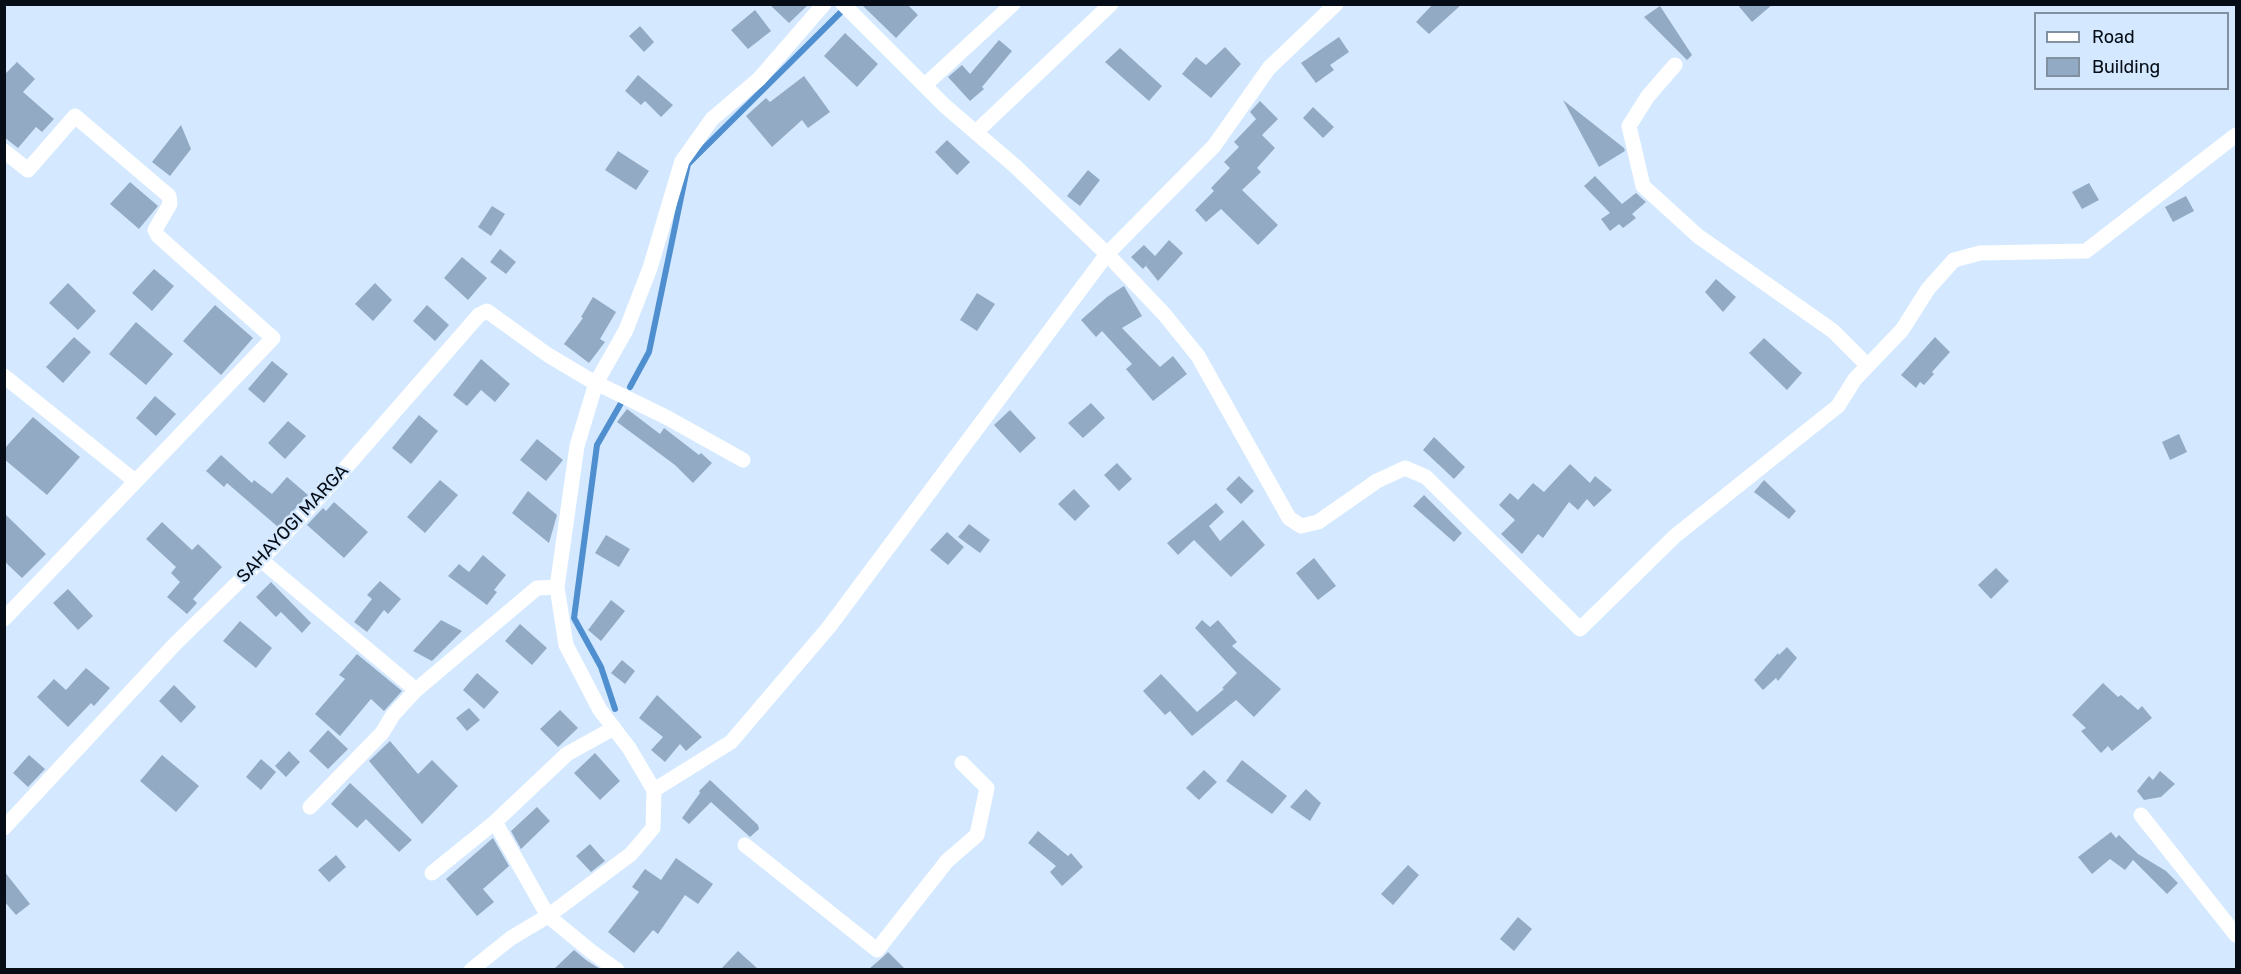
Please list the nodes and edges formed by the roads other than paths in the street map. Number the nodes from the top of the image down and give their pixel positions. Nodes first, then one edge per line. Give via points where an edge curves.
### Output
1 (824, 4) edge
2 (843, 4) edge
3 (1013, 4) edge
4 (1111, 4) edge
5 (1336, 4) edge
6 (1675, 65) dead end
7 (925, 85) junction
8 (976, 132) junction
9 (2236, 135) edge
10 (4, 151) edge
11 (1107, 255) junction
12 (1867, 365) junction
13 (6, 383) edge
14 (596, 383) junction
15 (742, 460) dead end
16 (135, 481) junction
17 (261, 560) junction
18 (557, 586) junction
19 (4, 619) edge
20 (416, 690) junction
21 (614, 728) junction
22 (962, 764) dead end
23 (654, 790) junction
24 (310, 807) dead end
25 (2141, 815) dead end
26 (495, 822) junction
27 (4, 828) edge
28 (745, 845) dead end
29 (432, 873) dead end
30 (548, 916) junction
31 (2236, 935) edge
32 (471, 969) edge
33 (617, 969) edge

1 - 14 street via 759,79 712,119 682,161 650,268 626,330
2 - 7 street
3 - 7 street
4 - 8 street
5 - 11 street via 1269,68 1214,146
6 - 12 street via 1629,126 1643,186 1698,236 1833,331
7 - 8 street
8 - 11 street
9 - 12 street via 2086,251 1980,253 1954,260 1928,289 1902,330
10 - 16 street via 28,170 75,116 169,196 170,204 155,230 158,236 273,338
11 - 12 street via 1198,356 1288,518 1301,525 1318,522 1405,468 1426,477 1580,629 1676,536 1838,406
11 - 23 street via 829,627 731,742
13 - 16 street
14 - 15 street
14 - 17 street, SAHAYOGI MARGA via 548,356 488,311 479,315
14 - 18 street via 577,446
16 - 19 street
17 - 20 street
17 - 27 street, SAHAYOGI MARGA via 174,644
18 - 20 street via 537,588
18 - 21 street via 566,645 600,710
20 - 24 street via 382,733
21 - 23 street
21 - 26 street via 567,754
22 - 28 street via 987,788 977,835 947,861 877,950
23 - 30 street via 653,828 631,854
25 - 31 street
26 - 29 street
26 - 30 street
30 - 32 street
30 - 33 street

